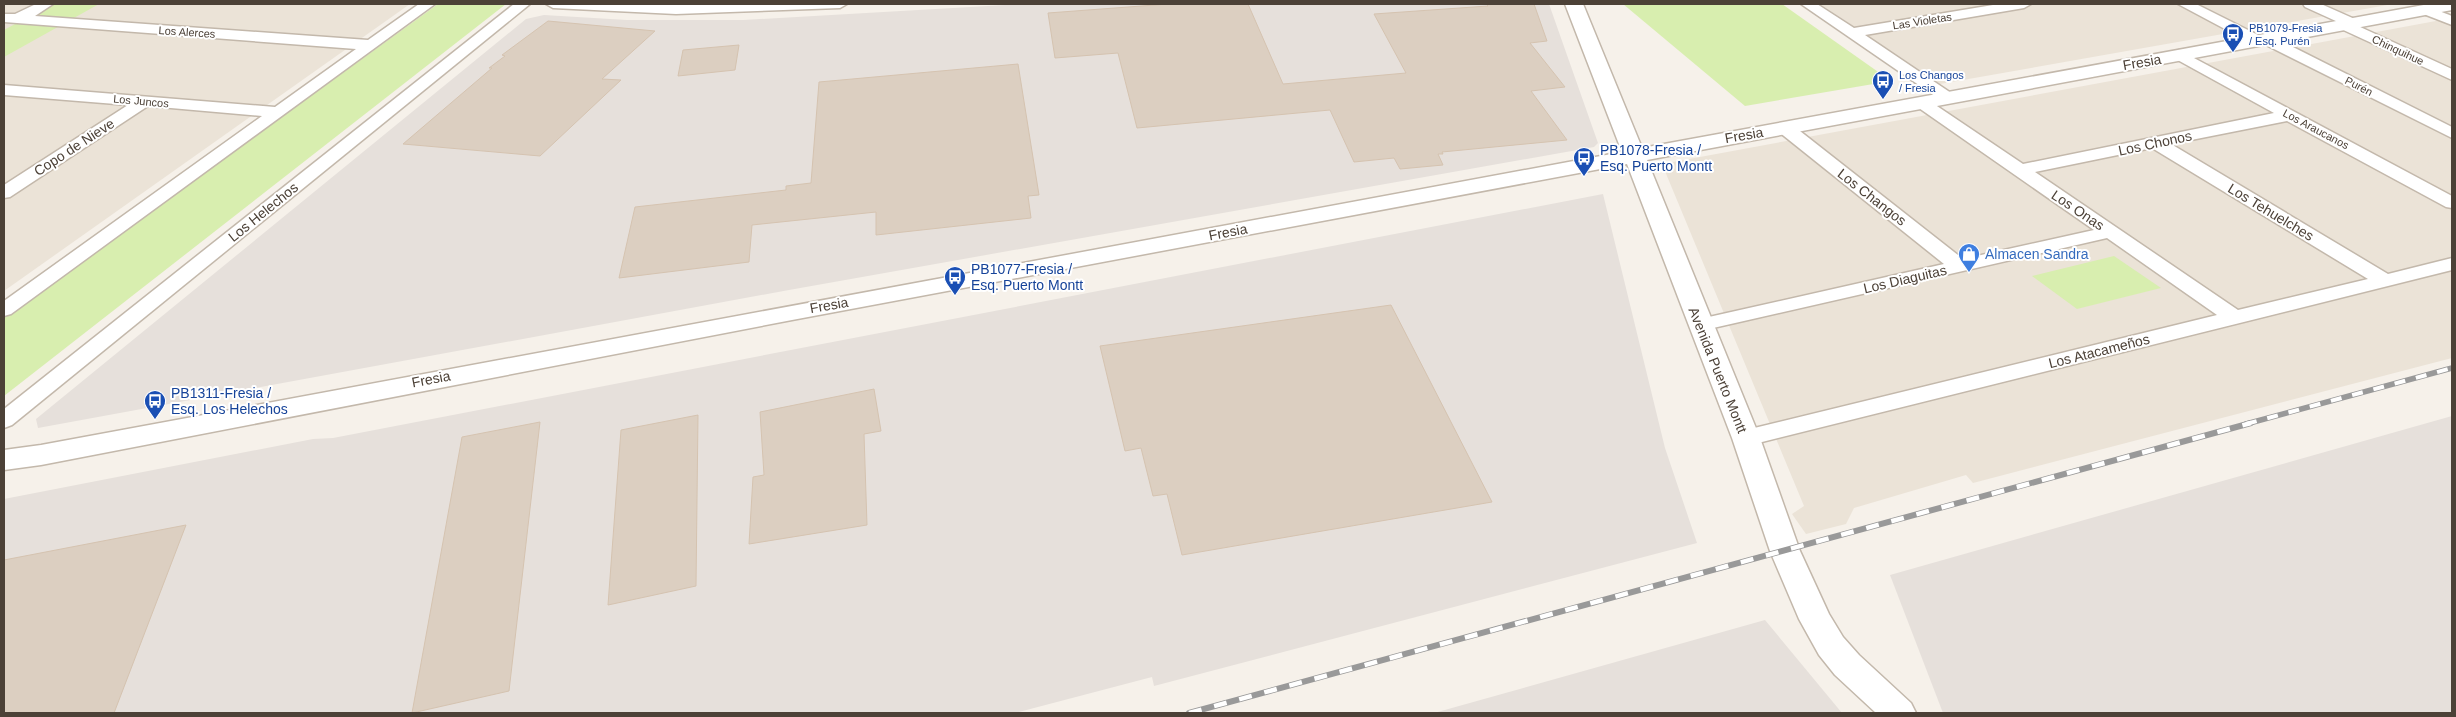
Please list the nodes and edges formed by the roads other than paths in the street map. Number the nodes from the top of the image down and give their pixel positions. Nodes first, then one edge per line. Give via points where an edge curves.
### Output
1 (46, 4) edge
2 (428, 4) edge
3 (523, 4) edge
4 (553, 4) edge
5 (840, 4) edge
6 (1574, 4) edge
7 (1808, 4) edge
8 (2024, 4) edge
9 (2185, 4) edge
10 (2310, 4) edge
11 (2441, 9) edge
12 (8, 21) edge
13 (2348, 24) junction
14 (1851, 32) junction
15 (2262, 40) junction
16 (370, 46) junction
17 (2180, 55) junction
18 (2452, 76) edge
19 (4, 90) edge
20 (22, 91) junction
21 (1948, 98) junction
22 (145, 101) junction
23 (4, 102) edge
24 (1922, 103) junction
25 (277, 112) junction
26 (2290, 115) junction
27 (1785, 128) junction
28 (2452, 133) edge
29 (2156, 143) junction
30 (1632, 156) junction
31 (2020, 170) junction
32 (4, 193) edge
33 (2452, 203) edge
34 (2110, 232) junction
35 (2452, 264) edge
36 (1959, 266) junction
37 (2386, 281) junction
38 (4, 310) edge
39 (2235, 318) junction
40 (1700, 326) junction
41 (4, 420) edge
42 (1746, 438) junction
43 (4, 460) edge
44 (1899, 713) edge

1 - 12 street
2 - 16 street
3 - 41 street, Los Helechos
4 - 5 street via 676,10
6 - 30 street, Avenida Puerto Montt
7 - 14 street
8 - 14 street, Las Violetas
9 - 15 street, Purén
10 - 13 street, Chinquihue
11 - 13 street, Fresia
12 - 16 street, Los Alerces
13 - 15 street, Fresia
13 - 18 street, Chinquihue
14 - 21 street
15 - 17 street, Fresia
15 - 28 street, Purén
16 - 25 street
17 - 21 street, Fresia
17 - 26 street, Los Araucanos
19 - 20 street, Los Juncos
20 - 22 street, Los Juncos
20 - 23 street
21 - 24 street, Fresia
22 - 25 street, Los Juncos
22 - 32 street, Copo de Nieve
24 - 27 street, Fresia
24 - 31 street, Los Onas
25 - 38 street
26 - 29 street, Los Chonos
26 - 33 street, Los Araucanos
27 - 30 street, Fresia
27 - 36 street, Los Changos
29 - 31 street, Los Chonos
29 - 37 street, Los Tehuelches
30 - 40 street, Avenida Puerto Montt
30 - 43 street, Fresia
31 - 34 street, Los Onas
34 - 36 street, Los Diaguitas
34 - 39 street, Los Onas
35 - 37 street, Los Atacameños
36 - 40 street, Los Diaguitas
37 - 39 street, Los Atacameños
39 - 42 street, Los Atacameños
40 - 42 street, Avenida Puerto Montt
42 - 44 street, Avenida Puerto Montt via 1786,551 1815,619 1847,665 1866,686

